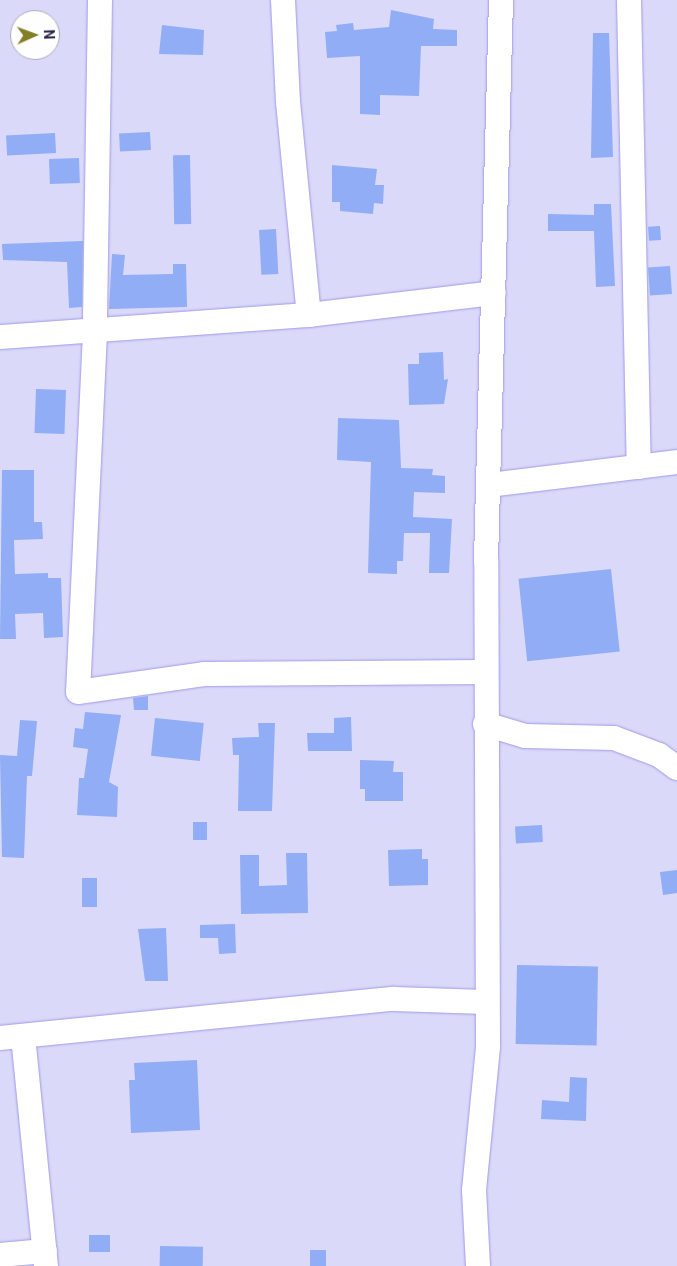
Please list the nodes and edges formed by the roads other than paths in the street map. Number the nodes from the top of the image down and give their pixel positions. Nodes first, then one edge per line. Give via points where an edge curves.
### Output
1 (100, 0) edge
2 (283, 0) edge
3 (502, 0) edge
4 (629, 0) edge
5 (494, 293) junction
6 (308, 315) junction
7 (95, 333) junction
8 (0, 337) edge
9 (677, 462) edge
10 (639, 467) junction
11 (490, 485) junction
12 (486, 672) junction
13 (485, 724) junction
14 (677, 768) edge
15 (485, 1002) junction
16 (11, 1037) edge
17 (0, 1255) edge
18 (46, 1259) edge
19 (478, 1266) edge

1 - 7 street
2 - 6 street via 288,102
3 - 5 street
4 - 10 street
5 - 6 street
5 - 11 street
6 - 7 street
7 - 8 street
7 - 12 street via 78,692 204,674
9 - 10 street
10 - 11 street
11 - 12 street
12 - 13 street
13 - 14 street via 525,736 614,738 659,754
13 - 15 street
15 - 16 street via 394,999
15 - 19 street via 488,1046 474,1190
16 - 18 street
17 - 18 street

